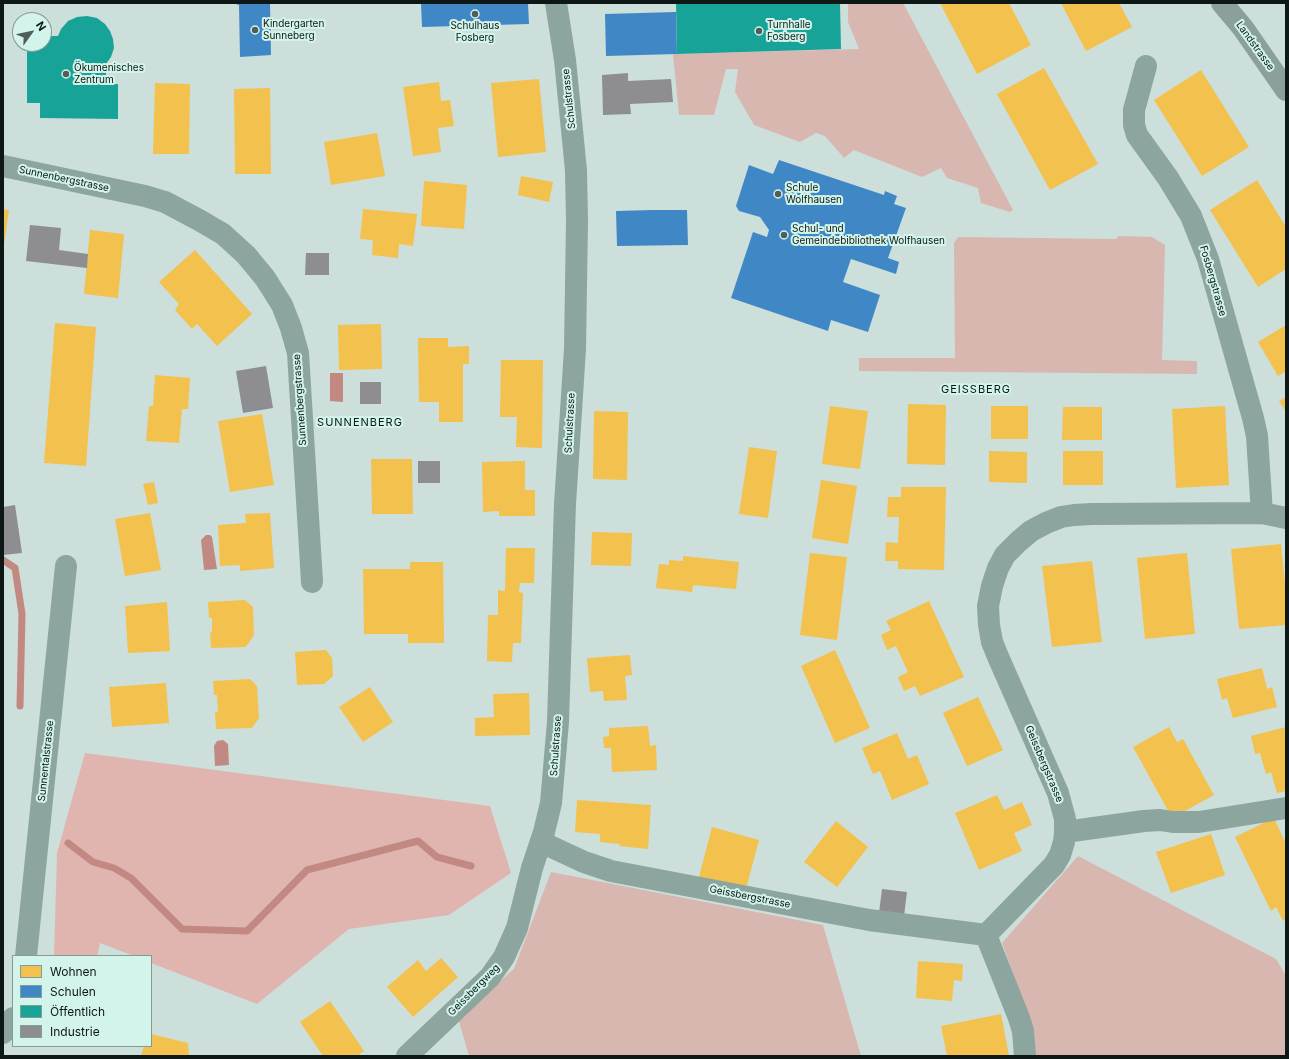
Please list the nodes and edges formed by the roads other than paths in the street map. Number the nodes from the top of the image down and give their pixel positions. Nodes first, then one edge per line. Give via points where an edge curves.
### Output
1 (556, 3) edge
2 (1222, 3) edge
3 (1146, 66) dead end
4 (1286, 90) edge
5 (3, 166) edge
6 (1262, 513) junction
7 (1286, 518) edge
8 (66, 566) dead end
9 (312, 582) dead end
10 (1286, 808) edge
11 (1065, 832) junction
12 (541, 842) junction
13 (986, 935) junction
14 (26, 955) edge
15 (12, 1020) edge
16 (3, 1033) edge
17 (407, 1056) edge
18 (1025, 1056) edge

1 - 12 street, Schulstrasse via 565,60 576,171 575,349 556,752 550,810
2 - 4 main road, Landstrasse
3 - 6 street, Fosbergstrasse via 1134,110 1134,125 1191,216 1208,259 1257,436
5 - 9 street, Sunnenbergstrasse via 165,202 223,234 265,278 282,305 298,353
6 - 7 street, Geissbergstrasse
6 - 11 street, Geissbergstrasse via 1092,514 1061,517 1031,531 1005,555 992,586 988,606 992,642 1058,793 1066,819
8 - 14 street, Sunnentalstrasse
10 - 11 street via 1199,822 1144,821
11 - 13 street, Geissbergstrasse via 1060,855 1054,865
12 - 13 street, Geissbergstrasse via 584,862 611,871 869,920
12 - 17 street, Geissbergweg via 517,928 504,958 490,977
13 - 18 street via 1019,1018
15 - 16 street

